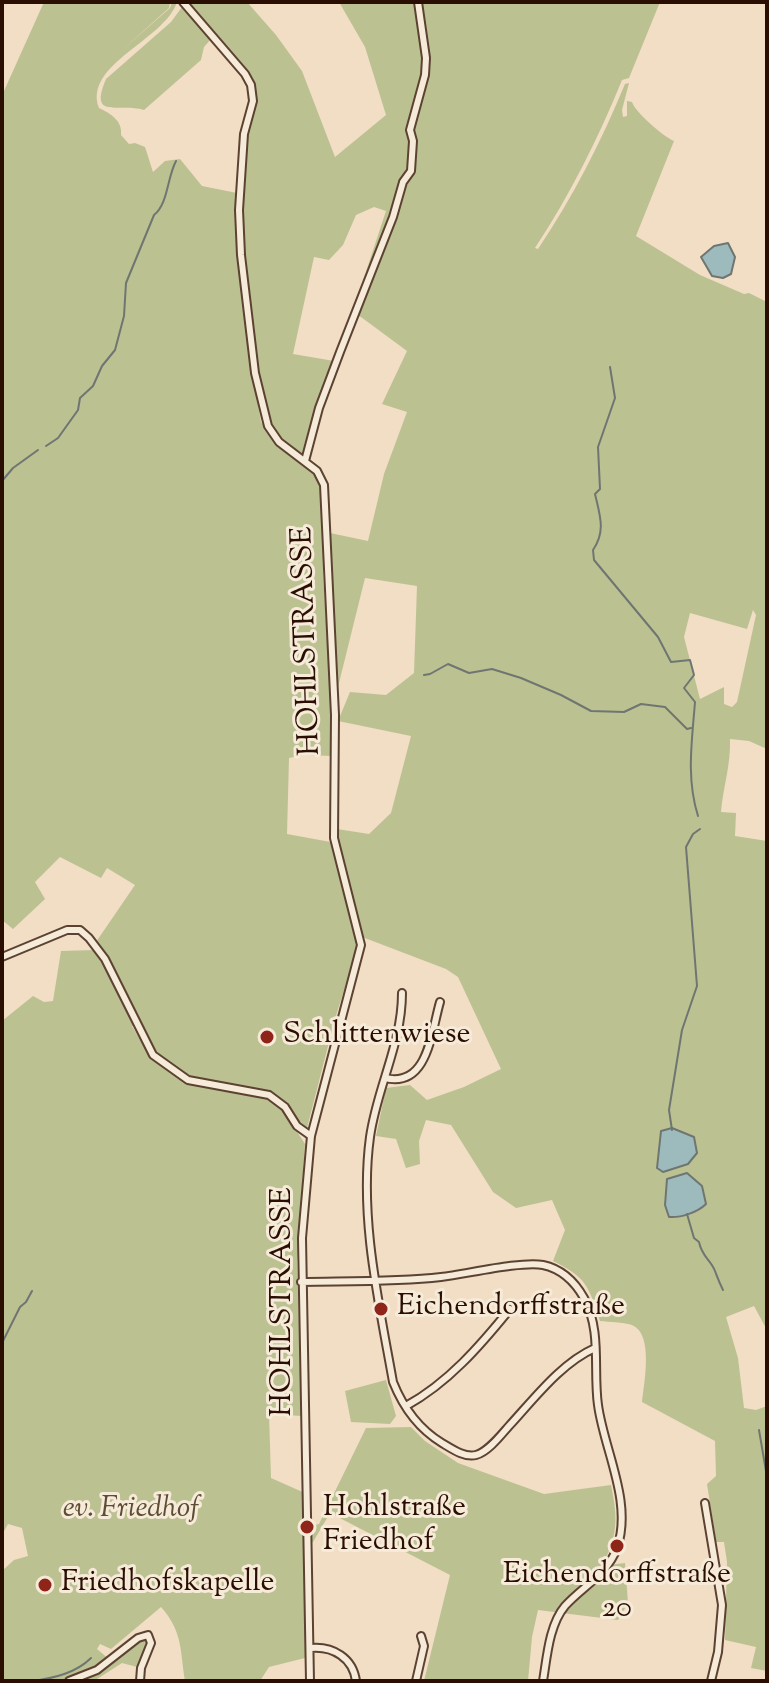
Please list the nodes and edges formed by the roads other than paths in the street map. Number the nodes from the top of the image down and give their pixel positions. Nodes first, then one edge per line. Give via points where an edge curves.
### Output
1 (183, 2) edge
2 (418, 2) edge
3 (305, 461) junction
4 (2, 957) edge
5 (402, 993) dead end
6 (440, 1002) dead end
7 (385, 1078) junction
8 (311, 1136) junction
9 (376, 1281) junction
10 (301, 1282) junction
11 (510, 1309) dead end
12 (595, 1348) junction
13 (406, 1406) junction
14 (705, 1503) dead end
15 (421, 1636) dead end
16 (311, 1648) junction
17 (69, 1681) edge
18 (140, 1681) edge
19 (310, 1681) edge
20 (356, 1681) edge
21 (416, 1681) edge
22 (543, 1681) edge
23 (711, 1681) edge

1 - 3 street, HOHLSTRASSE via 251,85 239,210 255,373 268,426 279,442
2 - 3 street via 426,58 410,130 411,171 319,408
3 - 8 street, HOHLSTRASSE via 324,485 335,715 334,838 361,945
4 - 8 street via 67,930 80,930 105,959 153,1055 188,1080 269,1095
5 - 7 street via 399,1034
6 - 7 street via 418,1071 401,1079
7 - 9 street via 368,1162
8 - 10 street, HOHLSTRASSE
9 - 10 street
9 - 12 street via 530,1264 552,1268 571,1279 585,1300 596,1333
9 - 13 street via 393,1382
10 - 16 street, HOHLSTRASSE
11 - 13 street via 447,1378
12 - 13 street via 575,1357 475,1455 434,1438
12 - 22 street via 599,1410 622,1519 608,1567 555,1623
14 - 23 street via 722,1605
15 - 21 street via 424,1646
16 - 19 street, HOHLSTRASSE
16 - 20 street via 335,1649
17 - 18 street via 97,1670 148,1635 151,1643

